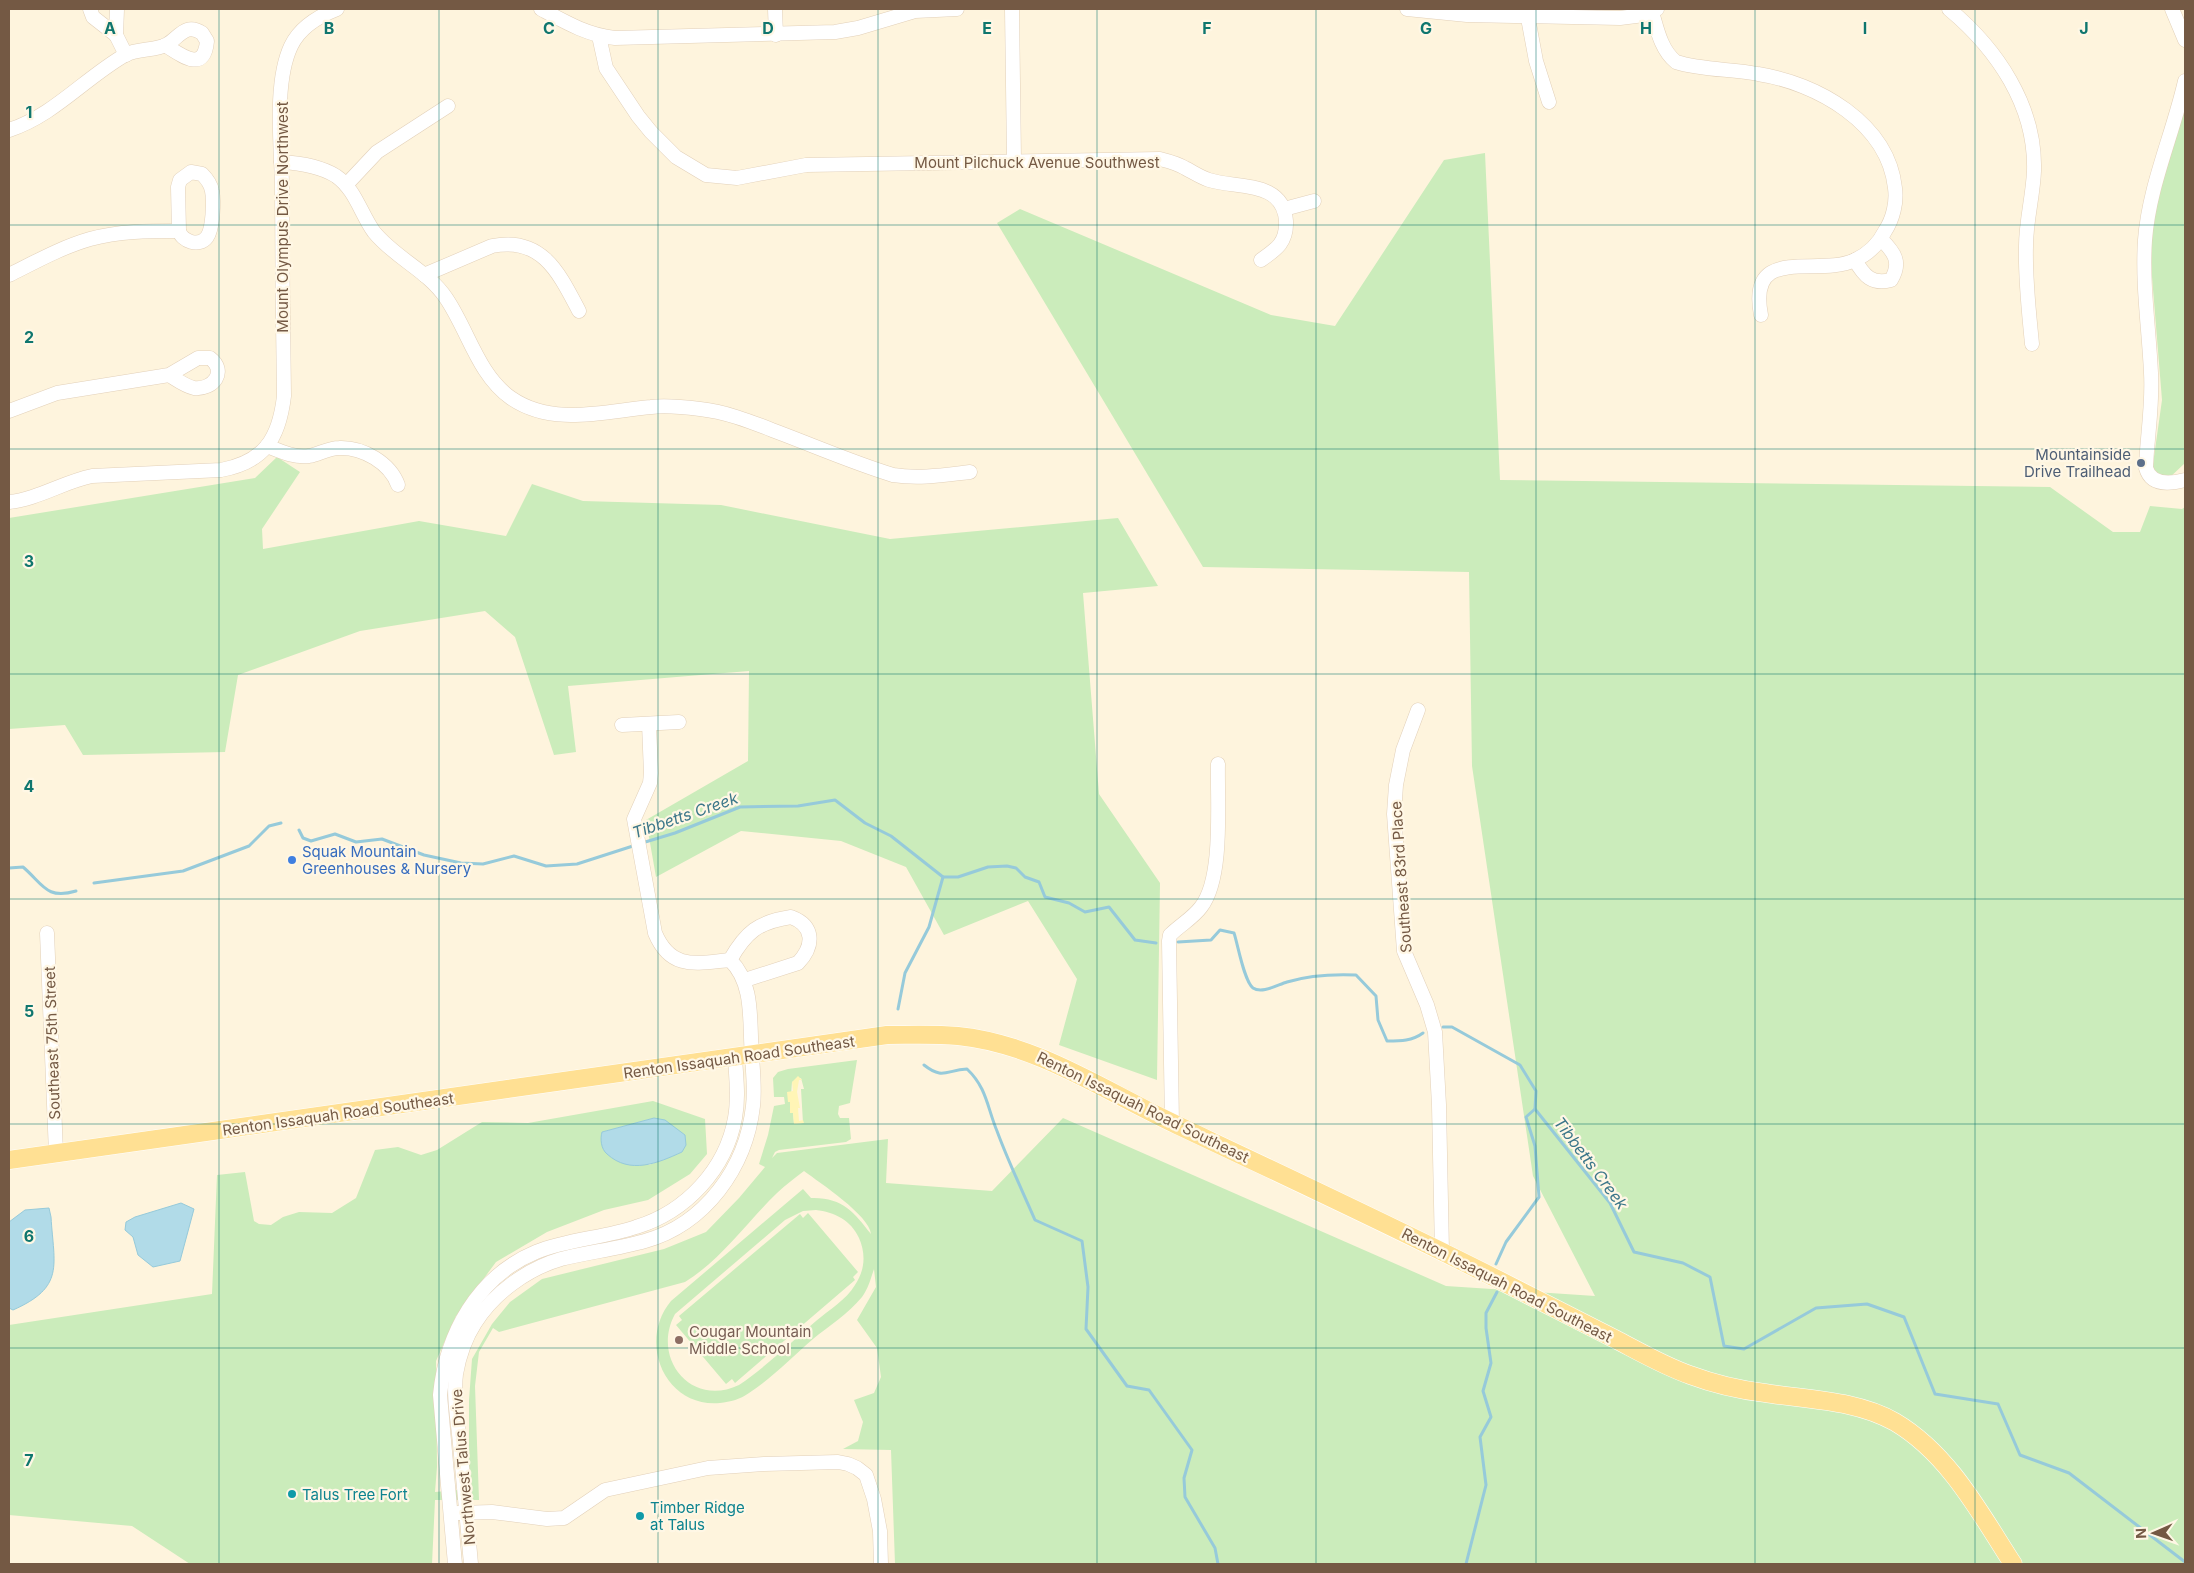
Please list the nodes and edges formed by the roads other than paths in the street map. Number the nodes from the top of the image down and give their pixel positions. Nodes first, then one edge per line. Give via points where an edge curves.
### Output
1 (90, 9) edge
2 (117, 9) edge
3 (337, 9) edge
4 (541, 9) edge
5 (775, 9) edge
6 (957, 9) edge
7 (1012, 9) edge
8 (1407, 9) edge
9 (1949, 9) edge
10 (2175, 9) edge
11 (1654, 10) edge
12 (1528, 18) junction
13 (116, 35) junction
14 (776, 35) junction
15 (599, 36) junction
16 (2185, 40) edge
17 (165, 45) dead end
18 (126, 55) junction
19 (2185, 81) edge
20 (1549, 102) dead end
21 (448, 106) dead end
22 (9, 130) edge
23 (1014, 160) junction
24 (281, 162) junction
25 (346, 185) junction
26 (1314, 201) dead end
27 (1284, 209) junction
28 (179, 230) junction
29 (1881, 239) junction
30 (1261, 260) dead end
31 (1855, 260) junction
32 (9, 275) edge
33 (424, 275) junction
34 (579, 311) dead end
35 (1761, 315) dead end
36 (2032, 344) dead end
37 (169, 375) dead end
38 (9, 411) edge
39 (267, 446) junction
40 (970, 472) dead end
41 (2185, 480) edge
42 (398, 485) dead end
43 (9, 502) edge
44 (1418, 710) dead end
45 (679, 722) dead end
46 (649, 724) junction
47 (622, 725) dead end
48 (1218, 764) dead end
49 (47, 933) dead end
50 (730, 960) junction
51 (745, 980) junction
52 (743, 1056) junction
53 (1172, 1123) junction
54 (56, 1153) junction
55 (9, 1160) edge
56 (1442, 1252) junction
57 (466, 1512) junction
58 (449, 1515) junction
59 (454, 1564) edge
60 (471, 1564) edge
61 (881, 1564) edge
62 (2013, 1564) edge

1 - 13 street via 93,17
2 - 13 street
3 - 24 street, Mount Olympus Drive Northwest via 323,14 300,32 287,55 281,82
4 - 15 street via 582,31
5 - 14 street
6 - 14 street via 915,11 835,32
7 - 23 street
8 - 12 street
9 - 36 street via 2009,76 2028,121 2034,171 2026,247
10 - 16 street
11 - 12 street via 1632,18
11 - 29 street via 1662,43 1676,62 1793,82 1826,98 1859,120 1884,152 1896,190 1890,224
12 - 20 street via 1536,61
13 - 18 street
14 - 15 street
15 - 23 street, Mount Pilchuck Avenue Southwest via 606,68 638,116 676,157 706,175 736,178 806,165
17 - 18 street
18 - 22 street via 45,113
19 - 41 street via 2150,201 2144,269 2152,400 2146,468 2153,480
21 - 25 street via 377,152
23 - 27 street, Mount Pilchuck Avenue Southwest via 1160,159 1208,180 1270,192
24 - 25 street via 314,167 336,176
24 - 39 street, Mount Olympus Drive Northwest via 284,396 278,425
25 - 33 street via 375,232 398,256
26 - 27 street
27 - 30 street via 1284,241
28 - 28 street via 180,236 191,242 202,241 210,231 212,190 197,172 191,172 180,180
28 - 32 street via 132,232 90,239
29 - 31 street
29 - 31 street via 1898,265 1891,280 1871,280 1863,275
31 - 35 street via 1827,266 1787,267 1771,272 1761,285
33 - 34 street via 492,246 522,245 547,259
33 - 40 street via 446,298 492,380 511,398 532,408 556,415 654,406 700,409 725,413 893,475 909,477
37 - 38 street via 58,393
39 - 42 street via 291,455 308,456 339,448 358,450 394,474
39 - 43 street via 256,458 233,468 92,476
44 - 56 street, Southeast 83rd Place via 1403,750 1394,814 1404,951 1435,1032
45 - 46 street
46 - 47 street
46 - 50 street via 650,783 634,819 655,934 670,956 686,963
48 - 53 street via 1216,860 1210,890 1202,906 1170,935 1169,941
49 - 54 street, Southeast 75th Street
50 - 51 street
50 - 51 street via 744,937 756,927 791,917 806,926 810,940 804,957 798,963
51 - 52 street
52 - 53 main road, Renton Issaquah Road Southeast via 887,1035 958,1036 1032,1054
52 - 54 main road, Renton Issaquah Road Southeast
52 - 57 street, Northwest Talus Drive via 754,1093 749,1131 733,1171 708,1203 686,1222 660,1236 560,1260 535,1270 500,1294 474,1324 461,1358 455,1388
52 - 58 street, Northwest Talus Drive via 733,1128 721,1158 695,1192 647,1224 555,1246 520,1259 490,1281 466,1312 450,1348 440,1395
53 - 56 main road, Renton Issaquah Road Southeast
54 - 55 main road, Renton Issaquah Road Southeast
56 - 62 main road, Renton Issaquah Road Southeast via 1690,1375 1736,1388 1829,1401 1890,1419 1935,1452
57 - 58 street
57 - 60 street, Northwest Talus Drive
57 - 61 street via 556,1519 572,1514 605,1490 708,1468 838,1462 857,1468 866,1475 880,1531
58 - 59 street, Northwest Talus Drive

